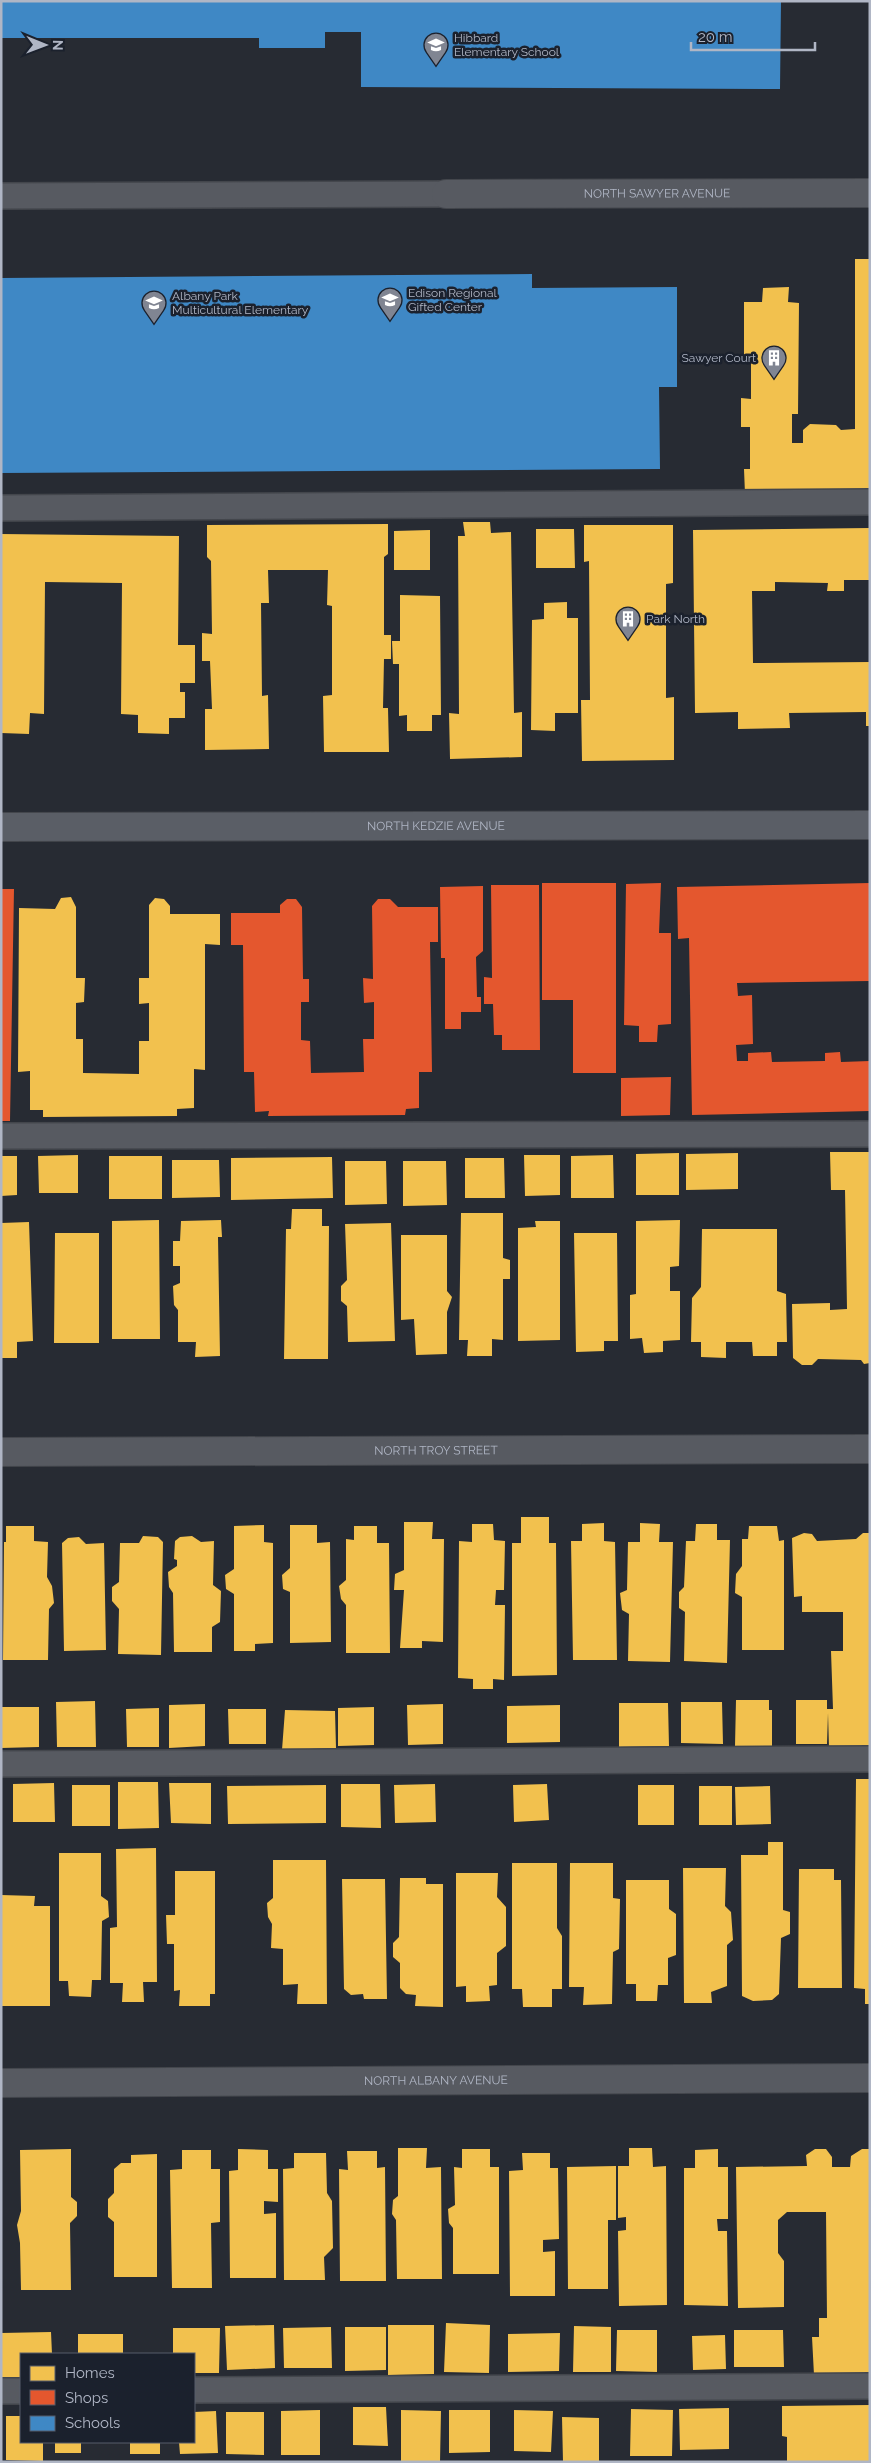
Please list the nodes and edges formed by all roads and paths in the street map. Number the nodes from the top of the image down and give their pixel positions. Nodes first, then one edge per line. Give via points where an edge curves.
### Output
1 (870, 193) edge
2 (446, 194) joint
3 (1, 196) edge
4 (870, 502) edge
5 (1, 508) edge
6 (870, 824) edge
7 (1, 827) edge
8 (870, 1134) edge
9 (1, 1136) edge
10 (870, 1449) edge
11 (1, 1452) edge
12 (870, 1759) edge
13 (1, 1764) edge
14 (870, 2078) edge
15 (1, 2083) edge
16 (870, 2386) edge
17 (195, 2390) edge
18 (1, 2391) edge
19 (20, 2391) edge

1 - 2 street, NORTH SAWYER AVENUE
2 - 3 lane
4 - 5 lane
6 - 7 main road, NORTH KEDZIE AVENUE
8 - 9 lane
10 - 11 street, NORTH TROY STREET
12 - 13 lane
14 - 15 street, NORTH ALBANY AVENUE
16 - 17 lane
18 - 19 lane

